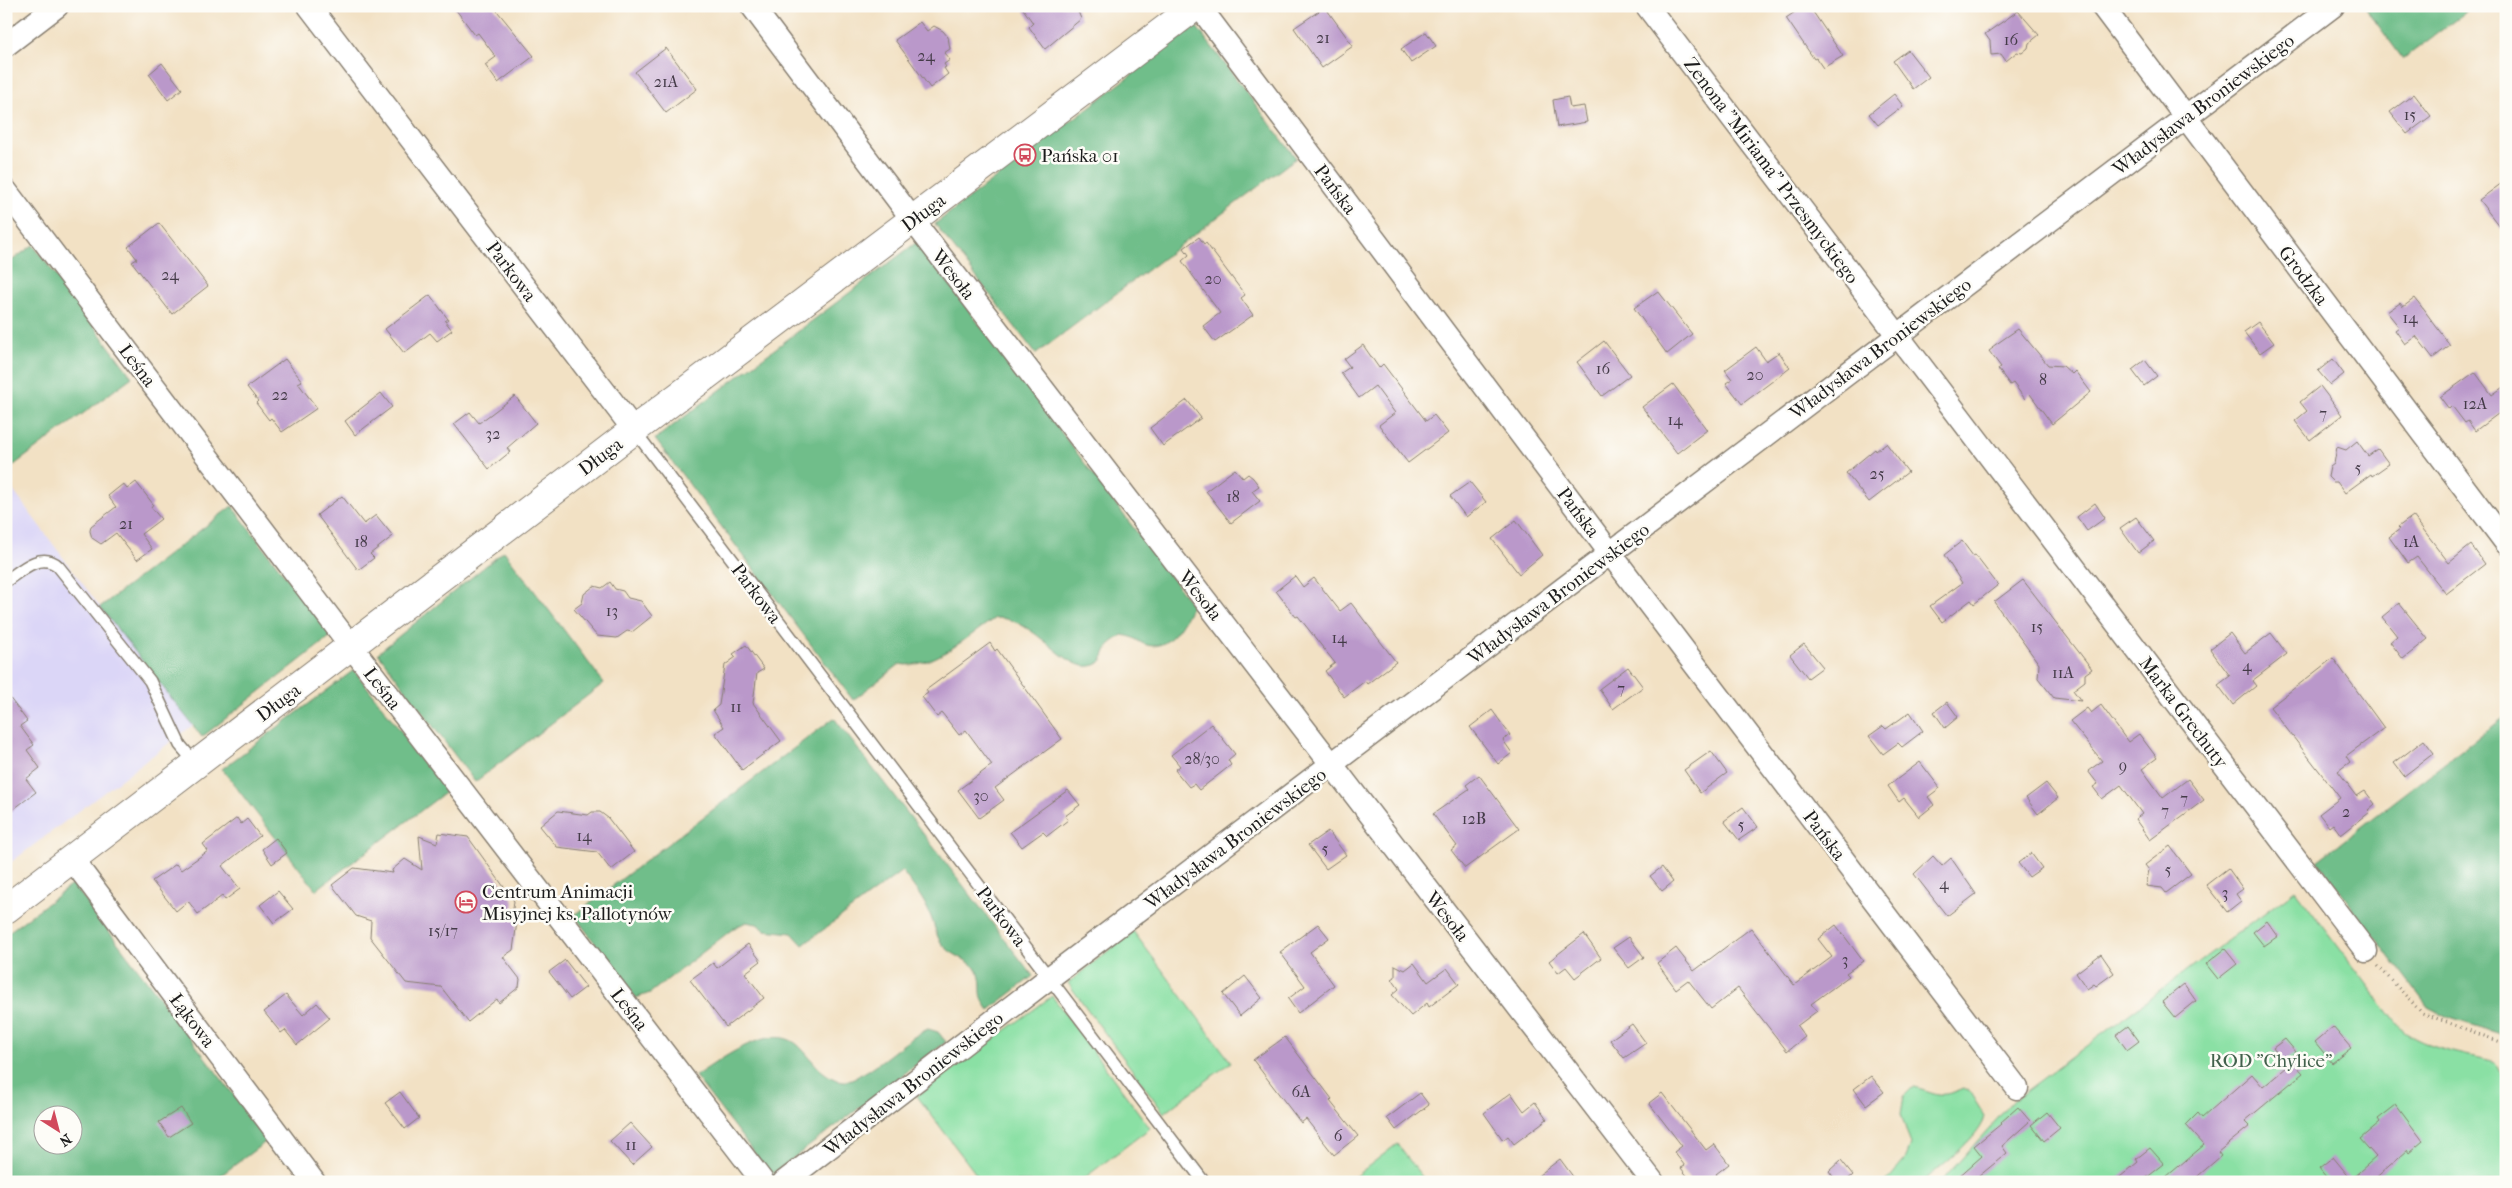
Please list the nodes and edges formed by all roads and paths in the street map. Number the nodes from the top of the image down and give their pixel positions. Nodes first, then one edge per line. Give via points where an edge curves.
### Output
1 (56, 6) edge
2 (309, 6) edge
3 (752, 6) edge
4 (1198, 6) edge
5 (1647, 6) edge
6 (2102, 6) edge
7 (2333, 6) edge
8 (6, 45) edge
9 (2185, 117) junction
10 (6, 191) edge
11 (912, 220) junction
12 (1898, 334) junction
13 (634, 430) junction
14 (2506, 543) edge
15 (1610, 553) junction
16 (6, 581) edge
17 (351, 646) junction
18 (196, 764) junction
19 (1332, 764) junction
20 (72, 859) junction
21 (6, 909) edge
22 (2366, 951) joint
23 (1049, 978) junction
24 (2506, 1044) edge
25 (2017, 1088) dead end
26 (314, 1182) edge
27 (763, 1182) edge
28 (784, 1182) edge
29 (1204, 1182) edge
30 (1653, 1182) edge

1 - 8 street
2 - 13 street, Parkowa
3 - 11 street, Wesoła
4 - 11 street, Długa
4 - 15 street, Pańska
5 - 12 street, Zenona "Miriama" Przesmyckiego
6 - 9 street, Grodzka
7 - 9 street, Władysława Broniewskiego
9 - 12 street, Władysława Broniewskiego
9 - 14 street, Grodzka
10 - 17 street, Leśna
11 - 13 street, Długa
11 - 19 street, Wesoła
12 - 15 street, Władysława Broniewskiego
12 - 22 street, Marka Grechuty
13 - 17 street, Długa
13 - 23 lane, Parkowa
15 - 19 street, Władysława Broniewskiego
15 - 25 street, Pańska
16 - 18 lane via 30,564 46,560 58,566 150,681 180,745
17 - 18 street, Długa
17 - 27 street, Leśna
18 - 20 street, Długa
19 - 23 street, Władysława Broniewskiego
19 - 30 street, Wesoła
20 - 21 street, Długa
20 - 26 street, Łąkowa
22 - 24 path via 2422,1013
23 - 28 street, Władysława Broniewskiego
23 - 29 lane, Parkowa

